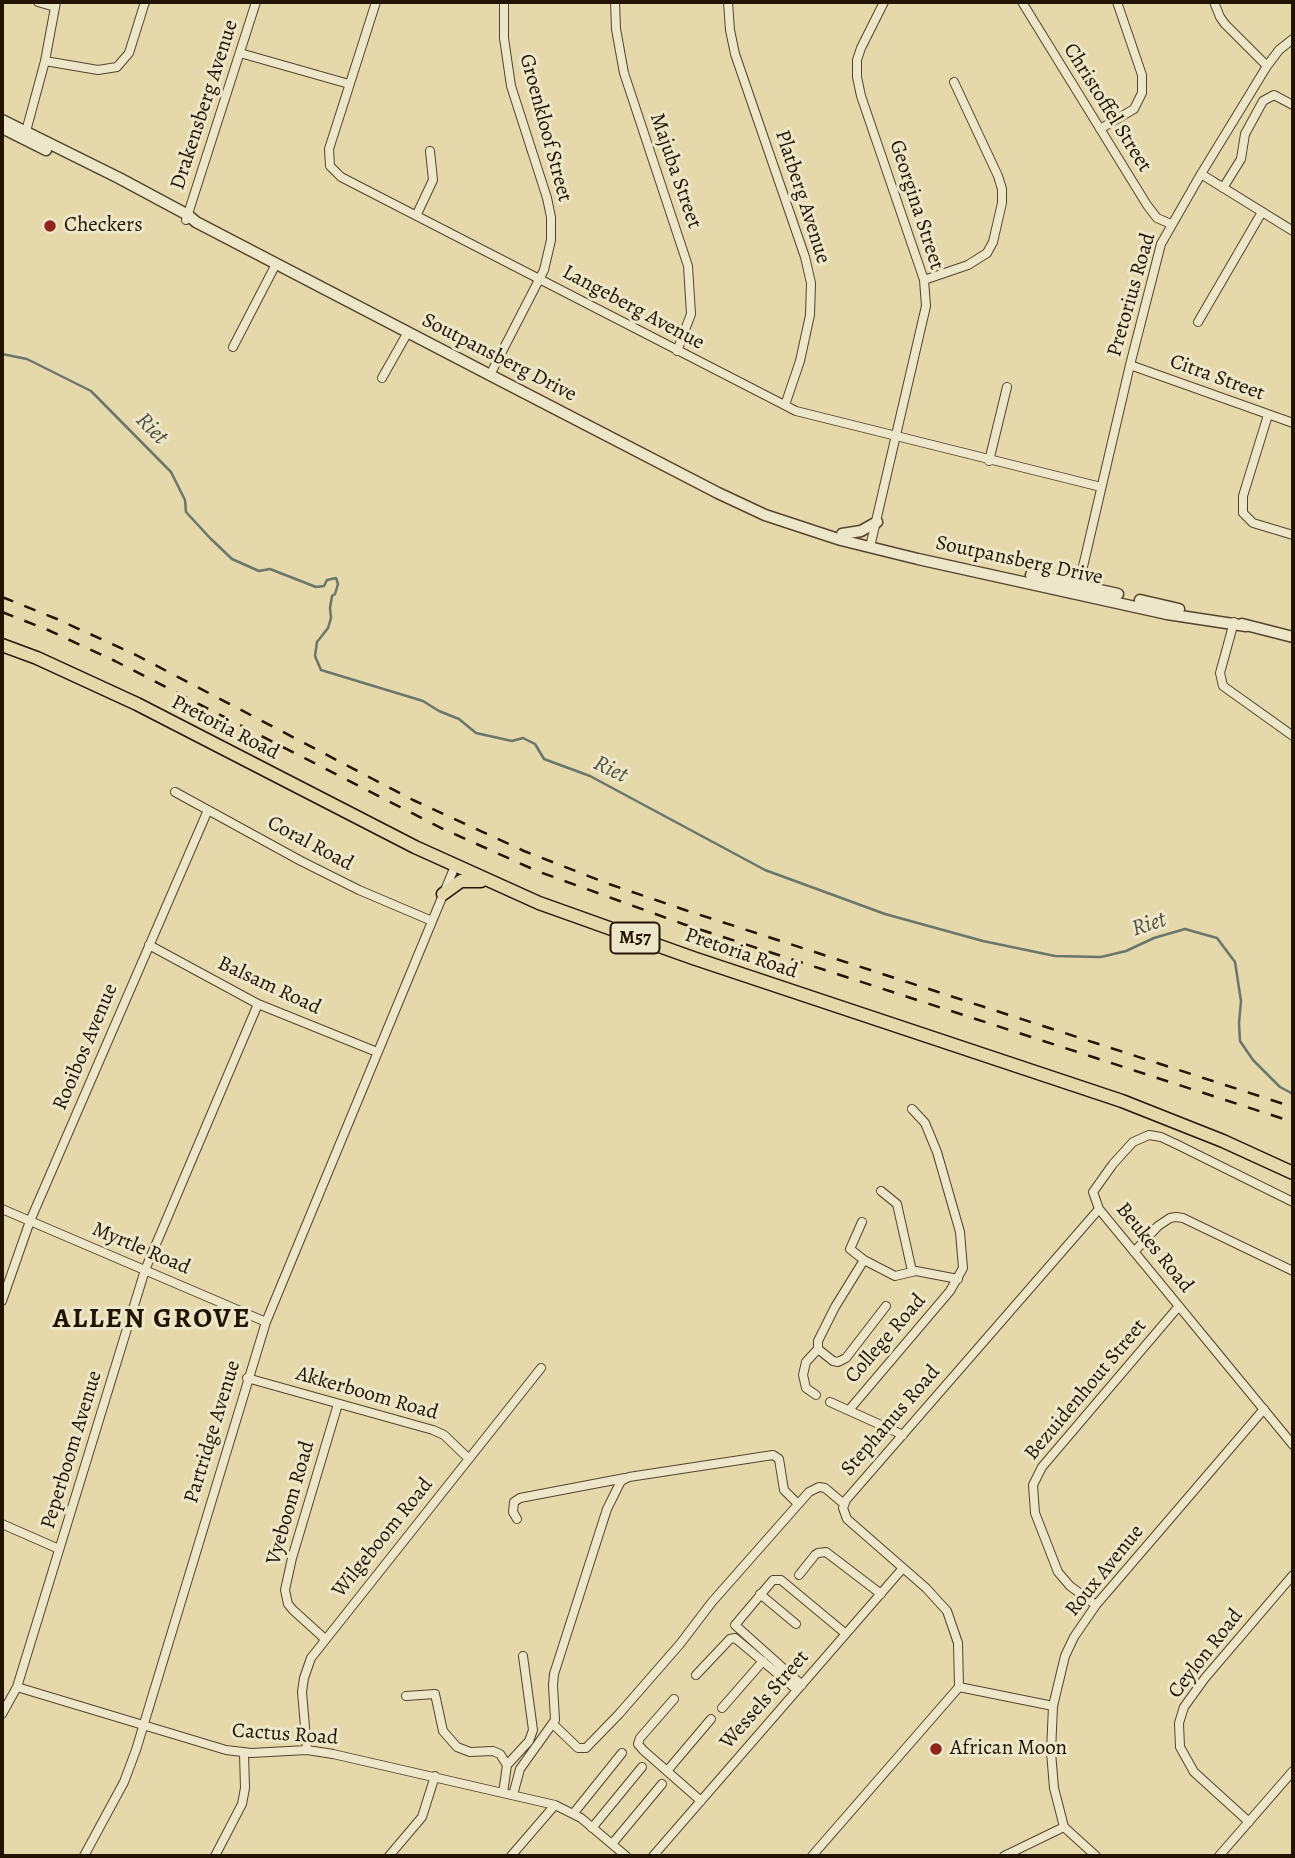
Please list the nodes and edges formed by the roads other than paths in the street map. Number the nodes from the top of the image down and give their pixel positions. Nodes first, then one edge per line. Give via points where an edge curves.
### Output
1 (38, 2) edge
2 (145, 2) edge
3 (256, 2) edge
4 (376, 2) edge
5 (504, 2) edge
6 (615, 2) edge
7 (728, 2) edge
8 (884, 2) edge
9 (1022, 2) edge
10 (1117, 2) edge
11 (1214, 2) edge
12 (56, 4) edge
13 (1293, 38) edge
14 (240, 53) junction
15 (45, 61) junction
16 (1267, 66) junction
17 (954, 82) dead end
18 (349, 84) junction
19 (1293, 105) edge
20 (2, 120) edge
21 (2, 128) edge
22 (1100, 129) junction
23 (24, 135) junction
24 (430, 151) dead end
25 (1201, 174) junction
26 (1223, 188) junction
27 (1262, 212) junction
28 (416, 214) junction
29 (190, 219) junction
30 (1171, 224) junction
31 (1293, 231) edge
32 (276, 264) junction
33 (540, 278) junction
34 (924, 280) junction
35 (1198, 322) dead end
36 (408, 332) junction
37 (233, 347) dead end
38 (677, 351) junction
39 (1130, 365) junction
40 (489, 375) junction
41 (382, 378) dead end
42 (1007, 387) dead end
43 (785, 405) junction
44 (1268, 415) junction
45 (1293, 423) edge
46 (897, 438) junction
47 (989, 461) junction
48 (1101, 487) junction
49 (786, 522) junction
50 (877, 522) junction
51 (842, 534) junction
52 (1293, 535) edge
53 (871, 544) junction
54 (1077, 589) junction
55 (1233, 624) junction
56 (1293, 638) edge
57 (2, 645) edge
58 (20, 652) junction
59 (2, 654) edge
60 (1293, 736) edge
61 (175, 792) dead end
62 (208, 810) junction
63 (455, 866) junction
64 (489, 881) junction
65 (443, 894) junction
66 (432, 921) junction
67 (149, 945) junction
68 (258, 1004) junction
69 (377, 1052) junction
70 (912, 1109) dead end
71 (1293, 1173) edge
72 (881, 1191) dead end
73 (1293, 1202) edge
74 (2, 1209) edge
75 (1099, 1209) junction
76 (30, 1221) junction
77 (862, 1222) dead end
78 (1134, 1252) junction
79 (864, 1260) junction
80 (145, 1270) junction
81 (1293, 1270) edge
82 (912, 1271) junction
83 (958, 1279) junction
84 (2, 1301) edge
85 (886, 1306) dead end
86 (1179, 1306) junction
87 (266, 1322) junction
88 (818, 1349) junction
89 (541, 1368) dead end
90 (247, 1378) junction
91 (816, 1395) dead end
92 (830, 1402) dead end
93 (338, 1404) junction
94 (1264, 1409) junction
95 (849, 1410) junction
96 (903, 1435) junction
97 (1293, 1445) edge
98 (468, 1459) junction
99 (625, 1478) junction
100 (798, 1504) junction
101 (844, 1504) junction
102 (517, 1519) dead end
103 (2, 1524) edge
104 (59, 1549) junction
105 (904, 1568) junction
106 (800, 1575) dead end
107 (1293, 1575) edge
108 (760, 1594) junction
109 (881, 1594) junction
110 (1096, 1605) junction
111 (796, 1624) dead end
112 (846, 1634) junction
113 (325, 1639) junction
114 (523, 1656) dead end
115 (763, 1661) junction
116 (696, 1675) dead end
117 (959, 1686) junction
118 (17, 1687) junction
119 (799, 1688) junction
120 (406, 1696) dead end
121 (674, 1699) dead end
122 (1053, 1706) junction
123 (722, 1708) dead end
124 (2, 1714) edge
125 (711, 1719) dead end
126 (553, 1724) junction
127 (144, 1725) junction
128 (307, 1750) junction
129 (244, 1753) junction
130 (622, 1753) dead end
131 (507, 1765) junction
132 (642, 1767) dead end
133 (667, 1771) junction
134 (1293, 1771) edge
135 (435, 1776) junction
136 (662, 1784) dead end
137 (503, 1793) junction
138 (513, 1795) junction
139 (701, 1801) junction
140 (555, 1805) junction
141 (573, 1814) junction
142 (1249, 1822) junction
143 (1065, 1827) junction
144 (592, 1828) junction
145 (612, 1844) junction
146 (84, 1856) edge
147 (215, 1856) edge
148 (389, 1856) edge
149 (511, 1856) edge
150 (626, 1856) edge
151 (653, 1856) edge
152 (812, 1856) edge
153 (1004, 1856) edge
154 (1096, 1856) edge
155 (1219, 1856) edge

1 - 12 street
2 - 15 street via 129,53 117,67 98,70
3 - 14 street, Drakensberg Avenue
4 - 18 street, Langeberg Avenue
5 - 33 street, Groenkloof Street via 504,47 512,92 551,217 550,252
6 - 38 street, Majuba Street via 624,73 688,266 691,314
7 - 43 street, Platberg Avenue via 735,54 811,283 812,309
8 - 34 street, Georgina Street via 861,48 857,76
9 - 22 street, Christoffel Street
10 - 22 street via 1142,75 1142,93 1134,109
11 - 16 street via 1220,17
12 - 15 street
13 - 16 street, Pretorius Road
14 - 18 street
14 - 29 street, Drakensberg Avenue
15 - 23 street
16 - 25 street, Pretorius Road
17 - 34 street via 998,176 1002,203 986,253 968,265
18 - 28 street, Langeberg Avenue via 329,149 330,166 341,177
19 - 26 street via 1274,95 1263,101 1245,134 1241,159
20 - 23 street, Soutpansberg Drive
21 - 23 street, Soutpansberg Drive
22 - 30 street, Christoffel Street via 1153,214
23 - 29 street, Soutpansberg Drive
24 - 28 street via 432,180
25 - 26 street
25 - 30 street, Pretorius Road
26 - 27 street
27 - 31 street
27 - 35 street
28 - 33 street, Langeberg Avenue
29 - 32 street, Soutpansberg Drive
30 - 39 street, Pretorius Road via 1158,252
32 - 36 street, Soutpansberg Drive
32 - 37 street
33 - 38 street, Langeberg Avenue
33 - 40 street, Groenkloof Street
34 - 46 street, Georgina Street via 926,306
36 - 40 street, Soutpansberg Drive
36 - 41 street
38 - 43 street, Langeberg Avenue
39 - 44 street, Citra Street
39 - 48 street, Pretorius Road
40 - 49 street, Soutpansberg Drive via 718,493
42 - 47 street
43 - 46 street, Langeberg Avenue
44 - 45 street, Citra Street
44 - 52 street via 1243,496 1243,513 1253,523
46 - 47 street, Langeberg Avenue
46 - 50 street, Georgina Street
47 - 48 street, Langeberg Avenue
48 - 54 street, Pretorius Road
49 - 51 street, Soutpansberg Drive
49 - 53 street, Soutpansberg Drive via 841,540
50 - 51 street
50 - 53 street, Georgina Street
51 - 53 street, Soutpansberg Drive
53 - 54 street, Soutpansberg Drive
54 - 55 street, Soutpansberg Drive
55 - 56 street, Soutpansberg Drive
55 - 60 street via 1220,673 1223,686
57 - 58 main road, Pretoria Road / M57
58 - 59 main road
58 - 63 main road, Pretoria Road / M57 via 137,704
61 - 62 street, Coral Road
62 - 66 street, Coral Road via 359,890
62 - 67 street, Rooibos Avenue
63 - 64 main road, Pretoria Road / M57
63 - 65 street, Partridge Avenue
64 - 65 main road via 461,881
64 - 71 main road, Pretoria Road / M57 via 692,958 1122,1101
65 - 66 street, Partridge Avenue
66 - 69 street, Partridge Avenue
67 - 68 street, Balsam Road
67 - 76 street, Rooibos Avenue
68 - 69 street, Balsam Road
68 - 80 street, Peperboom Avenue
69 - 87 street, Partridge Avenue
70 - 83 street via 930,1132 958,1220 964,1260
72 - 82 street via 897,1204
73 - 75 street, Beukes Road via 1149,1135 1133,1142 1094,1189
74 - 76 street, Myrtle Road
75 - 78 street, Beukes Road
75 - 96 street, Stephanus Road
76 - 80 street, Myrtle Road
76 - 84 street, Rooibos Avenue
77 - 79 street via 849,1249
78 - 81 street via 1158,1226 1176,1217
78 - 86 street, Beukes Road
79 - 82 street via 889,1275
79 - 88 street via 826,1324
80 - 87 street, Myrtle Road
80 - 104 street, Peperboom Avenue
82 - 83 street
83 - 95 street, College Road
85 - 88 street via 846,1359 833,1361
86 - 94 street, Beukes Road
86 - 110 street, Bezuidenhout Street via 1035,1480 1035,1513 1058,1572
87 - 90 street, Partridge Avenue
88 - 91 street via 806,1362 803,1375 806,1388
89 - 98 street, Wilgeboom Road
90 - 93 street, Akkerboom Road
90 - 127 street, Partridge Avenue
92 - 95 street, College Road
93 - 98 street, Akkerboom Road via 439,1432
93 - 113 street, Vyeboom Road via 285,1590 288,1604
94 - 97 street, Beukes Road
94 - 110 street, Roux Avenue
95 - 96 street, College Road
96 - 101 street, Stephanus Road
98 - 113 street, Wilgeboom Road
99 - 100 street via 773,1455 779,1459 784,1490
99 - 102 street via 520,1498 514,1502
99 - 126 street via 611,1498 554,1674
100 - 101 street via 822,1487
100 - 126 street via 589,1745 578,1748
101 - 105 street, Stephanus Road via 847,1519
103 - 104 street
104 - 118 street, Peperboom Avenue
105 - 109 street, Wessels Street
105 - 117 street, Stephanus Road via 938,1600 952,1621 958,1643
106 - 109 street via 815,1555 827,1552
107 - 142 street, Ceylon Road via 1205,1678 1184,1707 1179,1723 1181,1747 1194,1772
108 - 111 street
108 - 112 street via 779,1578
108 - 119 street via 736,1627
109 - 112 street, Wessels Street
110 - 122 street, Roux Avenue via 1069,1647
112 - 119 street, Wessels Street
113 - 128 street, Wilgeboom Road via 304,1678
114 - 131 street via 533,1730
115 - 116 street via 733,1638
115 - 119 street
115 - 123 street
117 - 122 street
117 - 152 street
118 - 124 street, Peperboom Avenue
118 - 127 street, Cactus Road
119 - 139 street, Wessels Street
120 - 131 street via 433,1693 449,1740 467,1751 496,1752
121 - 133 street via 639,1741 640,1748
122 - 143 street, Roux Avenue via 1052,1771
125 - 133 street
126 - 138 street via 522,1764
127 - 129 street, Cactus Road
127 - 146 street, Partridge Avenue via 127,1776
128 - 129 street, Cactus Road
128 - 135 street, Cactus Road
129 - 147 street via 242,1804
130 - 141 street
131 - 137 street
132 - 144 street
133 - 139 street
134 - 142 street
135 - 137 street, Cactus Road
135 - 148 street via 422,1817
136 - 145 street
137 - 138 street, Cactus Road
138 - 140 street, Cactus Road
139 - 151 street, Wessels Street
140 - 141 street, Cactus Road
140 - 149 street
141 - 144 street, Cactus Road
142 - 155 street
143 - 153 street
143 - 154 street
144 - 145 street, Cactus Road
145 - 150 street, Cactus Road

